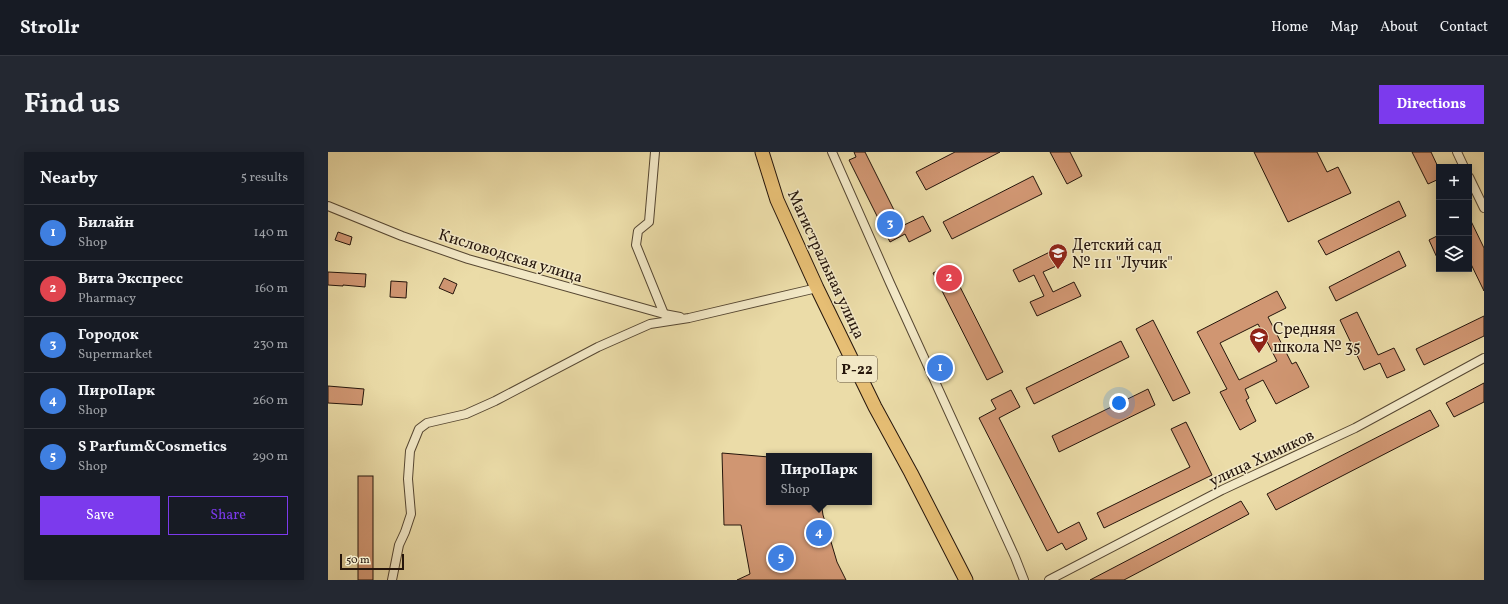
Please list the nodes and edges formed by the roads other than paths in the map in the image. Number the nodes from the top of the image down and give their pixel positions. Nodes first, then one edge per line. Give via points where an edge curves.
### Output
1 (655, 152) edge
2 (762, 152) edge
3 (832, 152) edge
4 (1456, 152) edge
5 (1462, 164) edge
6 (1472, 183) edge
7 (328, 206) edge
8 (1484, 208) edge
9 (817, 288) junction
10 (664, 314) junction
11 (689, 318) junction
12 (1484, 358) edge
13 (392, 580) edge
14 (966, 580) edge
15 (1024, 580) edge
16 (1050, 580) edge

1 - 10 street via 649,222 638,231 636,245
2 - 9 highway, Магистральная улица / Р-22 via 777,200
3 - 15 street
4 - 5 street
6 - 8 street
7 - 10 street, Кисловодская улица via 402,236 468,258
9 - 11 street
9 - 14 highway, Магистральная улица / Р-22 via 875,407
10 - 11 street, Кисловодская улица
11 - 13 street via 650,324 598,347 495,401 466,414 427,423 419,429 410,451 408,479 411,514 399,545
12 - 16 street, улица Химиков via 1355,428 1222,490

